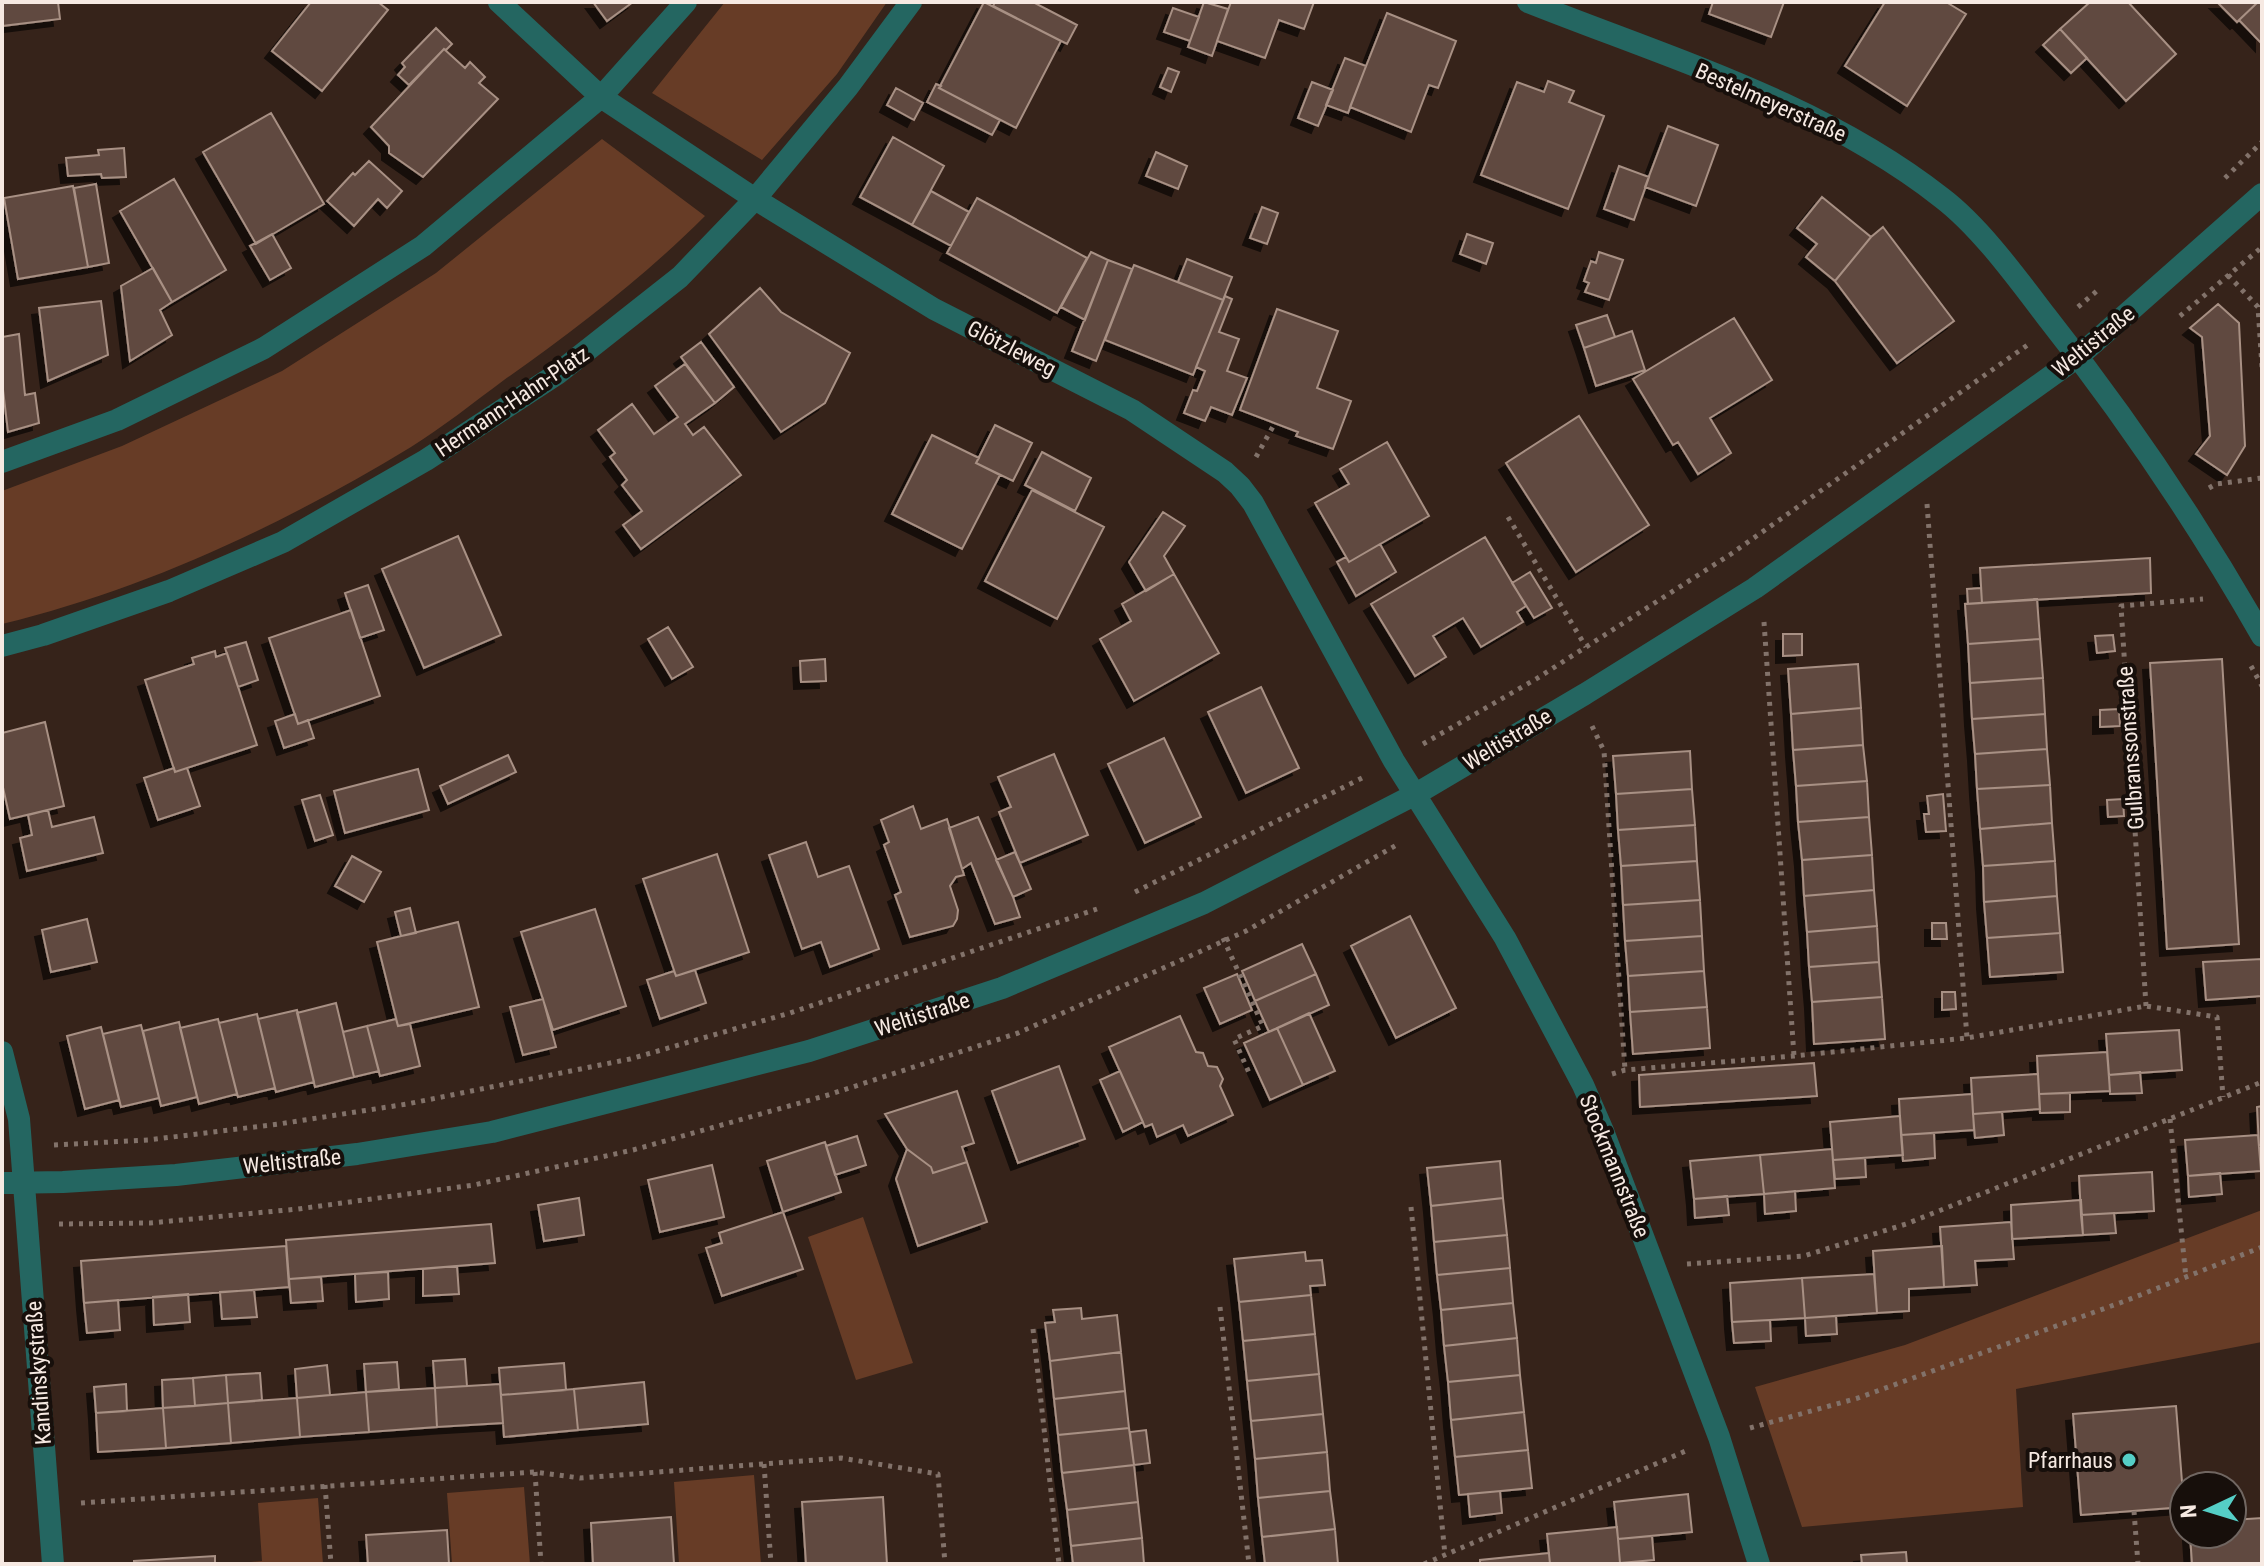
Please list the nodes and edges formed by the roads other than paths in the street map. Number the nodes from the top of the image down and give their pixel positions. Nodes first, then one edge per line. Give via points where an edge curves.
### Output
1 (499, 2) edge
2 (686, 2) edge
3 (911, 2) edge
4 (1528, 2) edge
5 (601, 97) junction
6 (2262, 194) edge
7 (755, 199) junction
8 (2079, 356) junction
9 (2, 462) edge
10 (2262, 636) edge
11 (2, 646) edge
12 (1416, 794) junction
13 (2, 1052) edge
14 (13, 1183) edge
15 (53, 1564) edge
16 (1759, 1564) edge

1 - 5 street, Glötzleweg
2 - 5 street
3 - 7 street, Hermann-Hahn-Platz
4 - 8 street, Bestelmeyerstraße via 1782,102 1860,143 1944,199 2001,258
5 - 7 street, Glötzleweg
5 - 9 street via 423,246 264,348 117,420
6 - 8 street, Weltistraße
7 - 11 street, Hermann-Hahn-Platz via 680,277 557,374 426,460 283,542 169,591
7 - 12 street, Glötzleweg via 934,309 1132,410 1225,472 1253,503
8 - 10 street via 2183,506
8 - 12 street, Weltistraße via 1755,588
12 - 14 street, Weltistraße via 1207,902 1002,988 809,1051 492,1132 176,1175
12 - 16 street, Stockmannstraße via 1505,938 1583,1085 1719,1437
13 - 14 street, Kandinskystraße via 22,1147
14 - 15 street, Kandinskystraße

